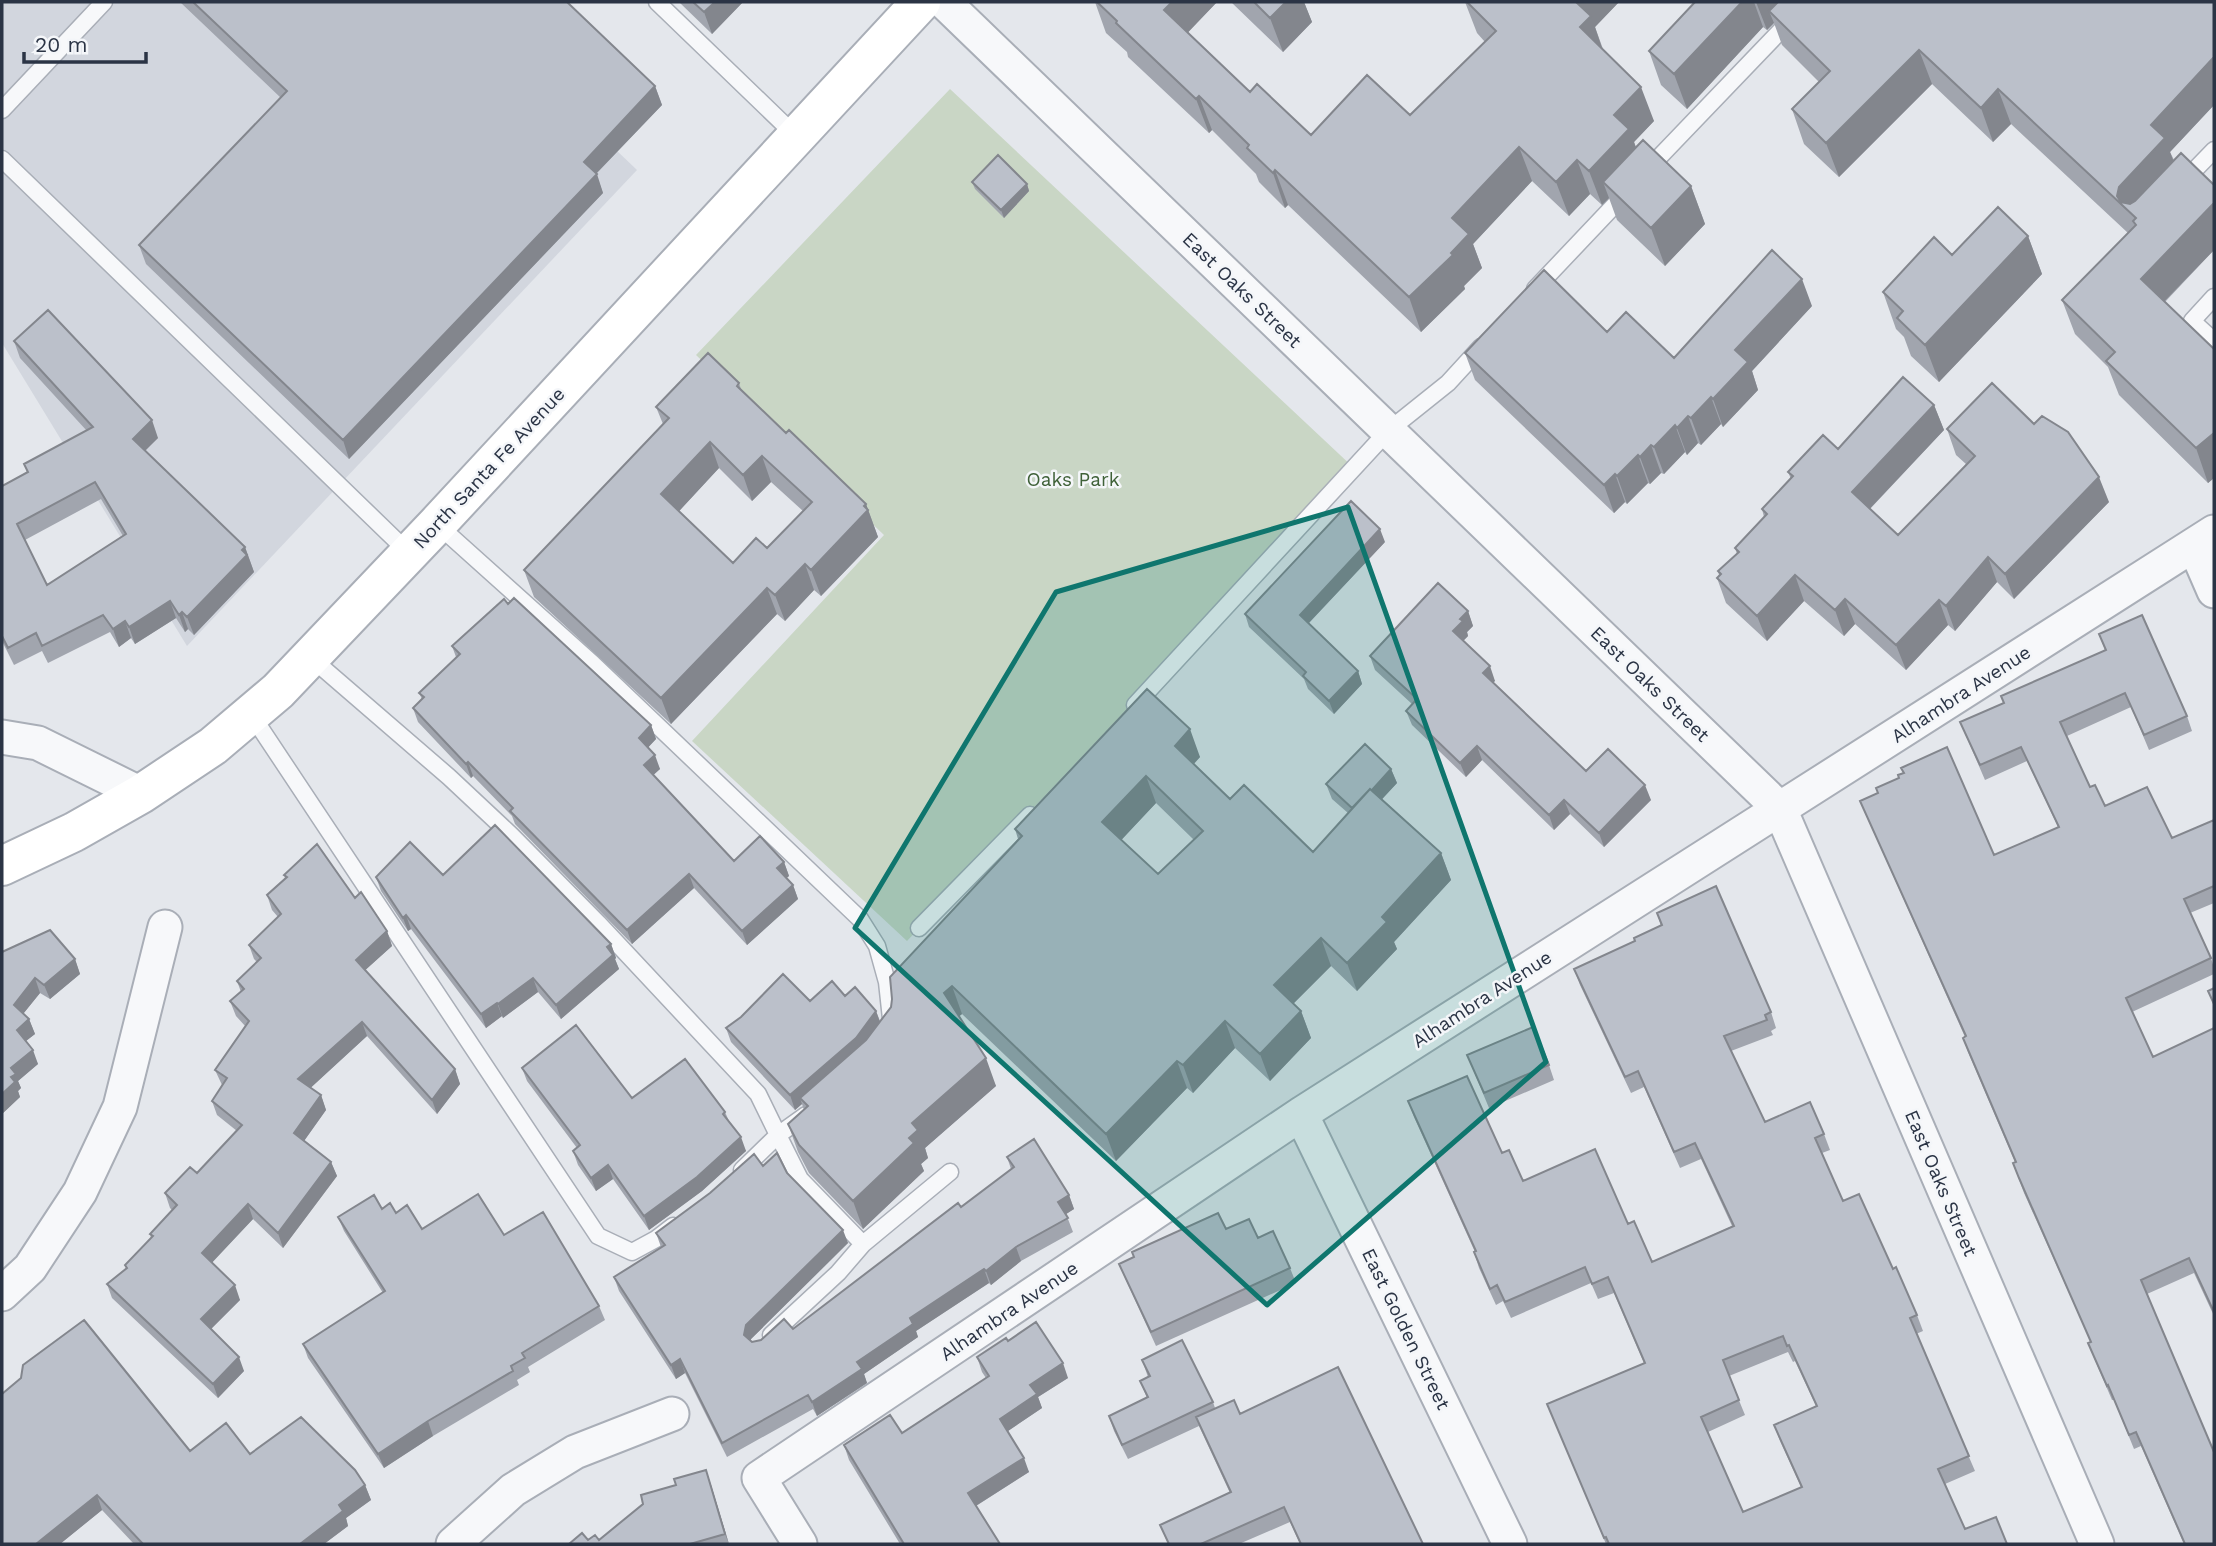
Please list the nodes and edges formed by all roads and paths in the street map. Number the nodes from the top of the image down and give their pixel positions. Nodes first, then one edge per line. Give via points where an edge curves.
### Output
1 (104, 2) edge
2 (657, 2) edge
3 (921, 2) edge
4 (944, 2) edge
5 (1808, 2) edge
6 (2, 110) edge
7 (796, 136) junction
8 (2214, 150) edge
9 (2, 159) edge
10 (2168, 198) edge
11 (2214, 296) edge
12 (1521, 304) edge
13 (1493, 334) edge
14 (2214, 341) edge
15 (1388, 432) junction
16 (437, 524) junction
17 (2204, 538) edge
18 (409, 553) junction
19 (2214, 591) edge
20 (310, 657) junction
21 (251, 714) junction
22 (1122, 718) edge
23 (2, 737) edge
24 (141, 794) junction
25 (1039, 806) edge
26 (1780, 809) junction
27 (2, 866) edge
28 (165, 927) dead end
29 (919, 928) dead end
30 (884, 1039) edge
31 (818, 1105) edge
32 (1301, 1114) junction
33 (778, 1135) junction
34 (950, 1172) dead end
35 (728, 1181) edge
36 (687, 1214) edge
37 (863, 1244) junction
38 (2, 1294) edge
39 (759, 1346) edge
40 (672, 1414) dead end
41 (453, 1544) edge
42 (800, 1544) edge
43 (1510, 1544) edge
44 (2097, 1544) edge

1 - 6 lane
2 - 7 lane
3 - 7 main road, North Santa Fe Avenue
4 - 15 street, East Oaks Street
5 - 12 lane
7 - 16 main road, North Santa Fe Avenue
8 - 10 lane
9 - 18 lane
11 - 14 lane via 2192,321
13 - 15 lane via 1448,383
15 - 22 lane
15 - 26 street, East Oaks Street
16 - 18 main road, North Santa Fe Avenue
16 - 30 lane via 593,664 860,919 877,946 887,982 892,1028
17 - 19 street
17 - 26 street, Alhambra Avenue
18 - 20 main road, North Santa Fe Avenue
20 - 21 main road, North Santa Fe Avenue
20 - 33 lane via 449,777 598,923 758,1094
21 - 24 main road, North Santa Fe Avenue via 213,746
21 - 36 lane via 598,1236 632,1252
23 - 24 street via 38,743
24 - 27 main road, North Santa Fe Avenue
25 - 29 lane
26 - 32 street, Alhambra Avenue
26 - 44 street, East Oaks Street
28 - 38 street via 120,1107 80,1192 30,1268
31 - 33 lane
32 - 42 street, Alhambra Avenue via 759,1478
32 - 43 street, East Golden Street
33 - 35 lane
33 - 37 lane via 800,1180
34 - 37 lane
37 - 39 lane
40 - 41 street via 575,1452 513,1490

